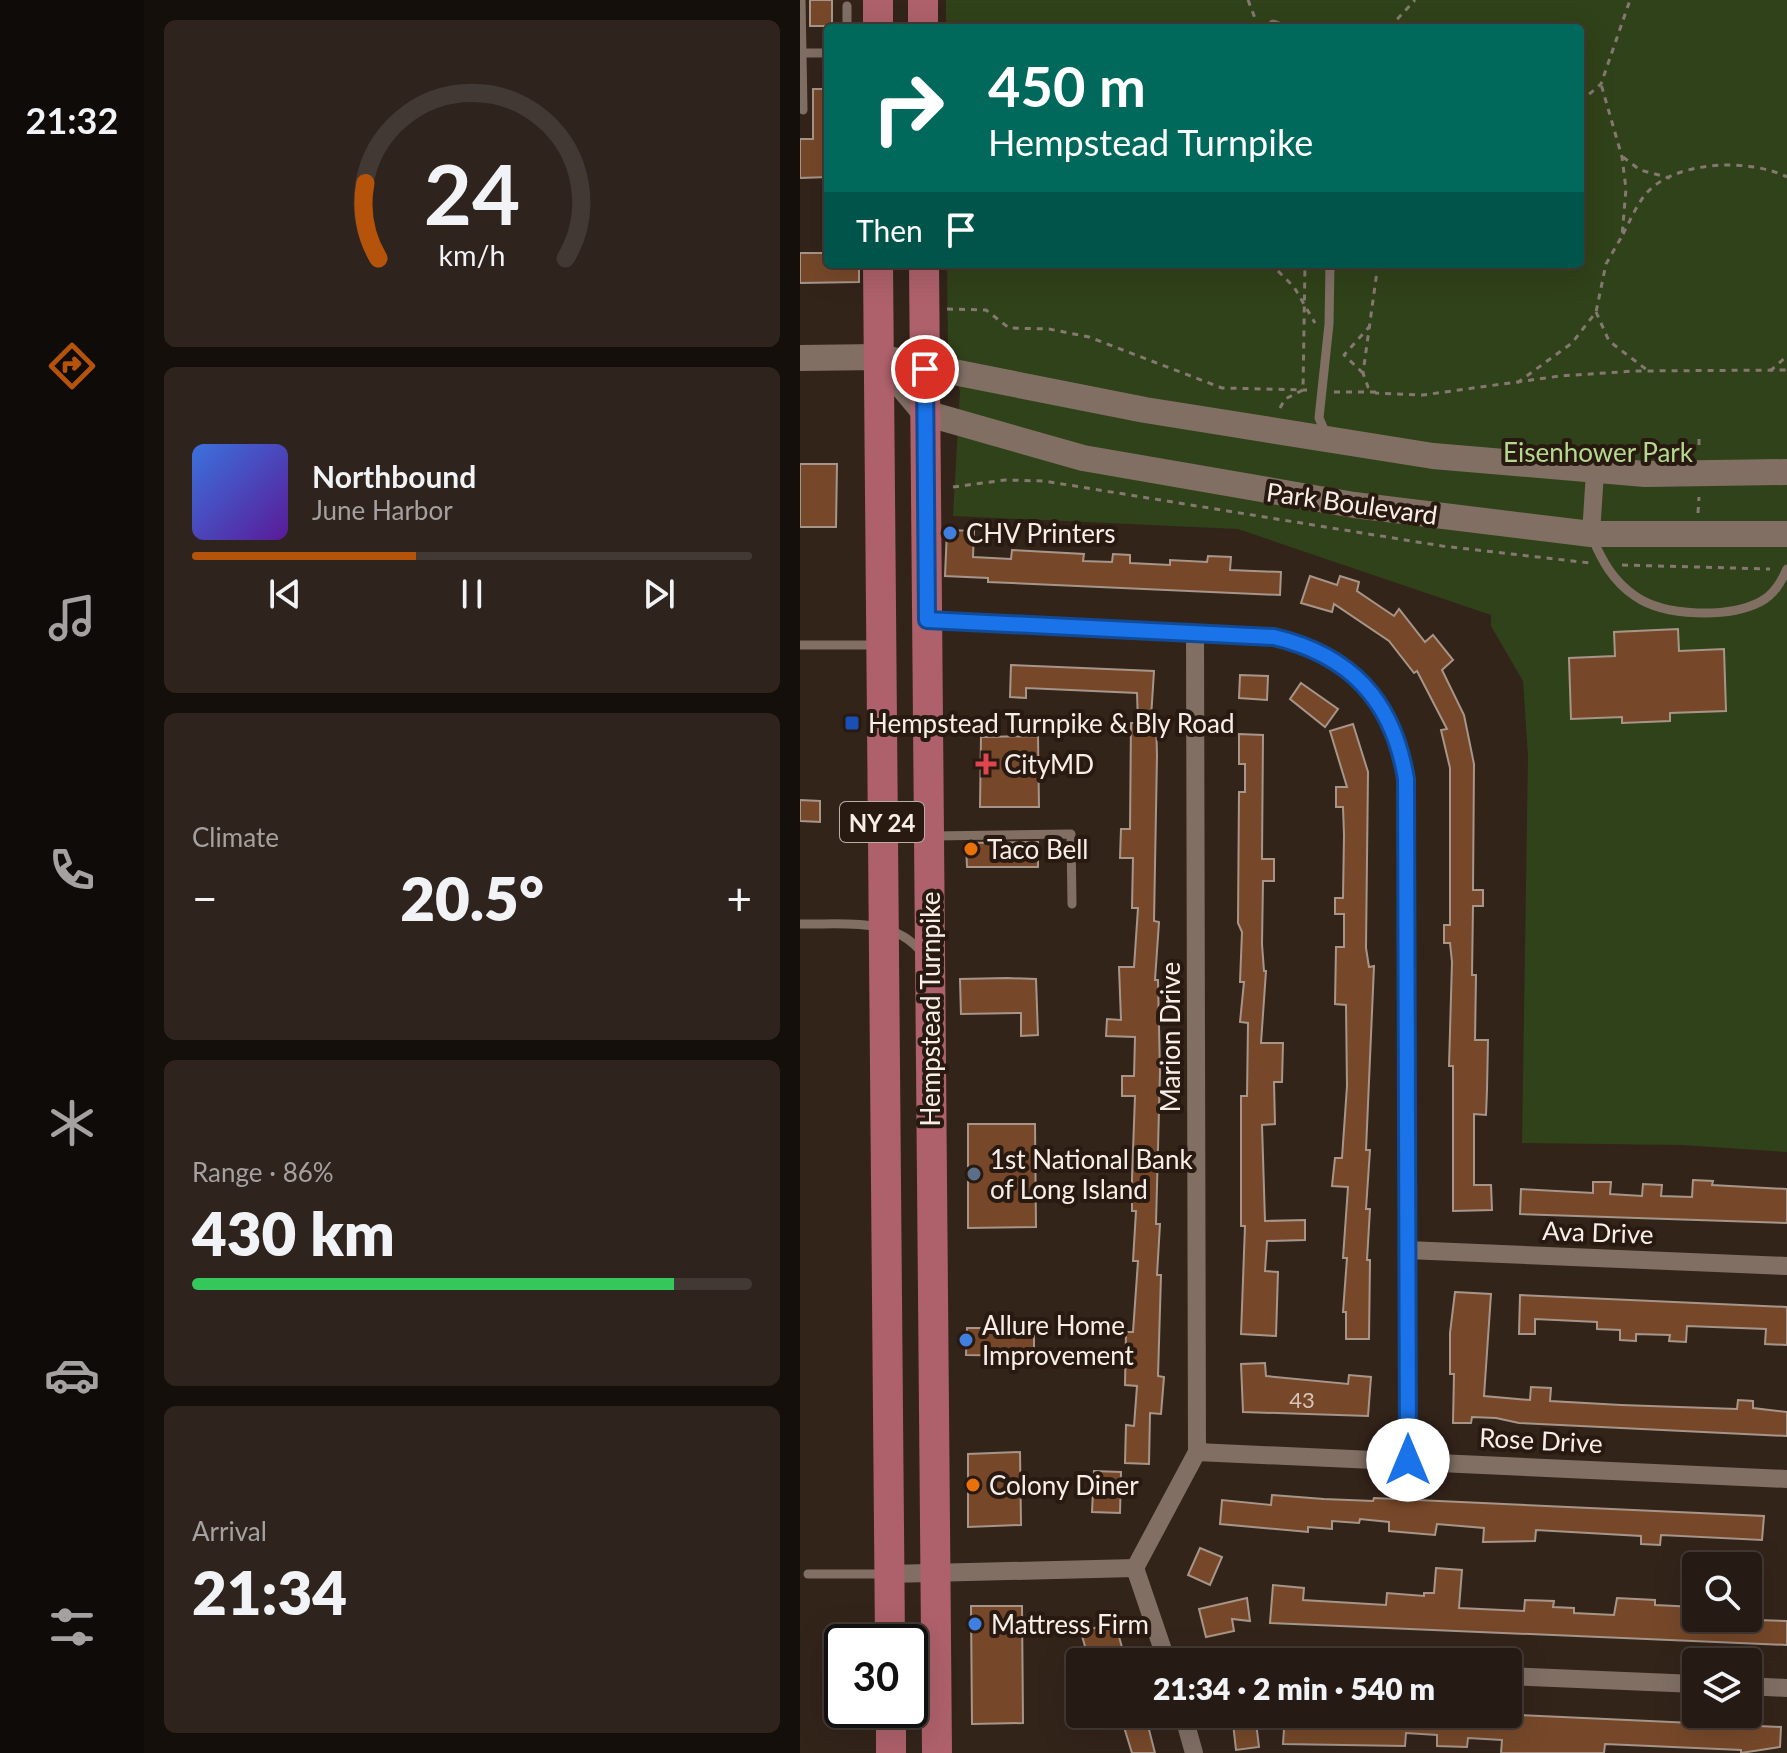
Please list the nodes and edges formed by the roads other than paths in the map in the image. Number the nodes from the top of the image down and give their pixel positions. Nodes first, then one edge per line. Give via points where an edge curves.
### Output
1 (801, 0) edge
2 (878, 0) edge
3 (923, 0) edge
4 (847, 6) dead end
5 (847, 24) edge
6 (878, 24) edge
7 (923, 24) edge
8 (802, 53) junction
9 (824, 53) edge
10 (803, 110) dead end
11 (878, 268) edge
12 (924, 268) edge
13 (1330, 268) edge
14 (878, 357) junction
15 (800, 358) edge
16 (925, 369) junction
17 (925, 413) junction
18 (1329, 441) junction
19 (1595, 472) junction
20 (1787, 472) edge
21 (1591, 534) junction
22 (1787, 534) edge
23 (1787, 569) edge
24 (927, 620) junction
25 (1195, 633) junction
26 (800, 645) edge
27 (880, 645) junction
28 (928, 837) junction
29 (1072, 904) dead end
30 (800, 924) edge
31 (882, 926) junction
32 (929, 962) junction
33 (1407, 1250) junction
34 (1787, 1266) edge
35 (1197, 1452) junction
36 (1408, 1460) junction
37 (1787, 1479) edge
38 (1135, 1568) junction
39 (934, 1573) junction
40 (808, 1574) dead end
41 (889, 1574) junction
42 (890, 1624) edge
43 (1162, 1648) edge
44 (1522, 1677) edge
45 (1682, 1683) edge
46 (1762, 1687) edge
47 (1787, 1688) edge
48 (891, 1728) edge
49 (1187, 1728) edge
50 (891, 1753) edge
51 (937, 1753) edge
52 (1194, 1753) edge

1 - 8 lane
2 - 6 main road
3 - 7 main road
4 - 5 lane
8 - 9 lane
8 - 10 lane
11 - 14 main road, Hempstead Turnpike / NY 24
12 - 16 main road, Hempstead Turnpike / NY 24
13 - 18 lane via 1319,418
14 - 15 street
14 - 16 street
14 - 17 street
14 - 27 main road, Hempstead Turnpike / NY 24
16 - 17 main road, Hempstead Turnpike / NY 24
16 - 18 street
17 - 21 street, Park Boulevard via 1083,458 1190,478 1354,505
17 - 24 main road, Hempstead Turnpike / NY 24
18 - 19 street
19 - 20 street
19 - 21 street
21 - 22 street, Park Boulevard
21 - 23 lane via 1614,578 1635,597 1664,609 1736,610 1762,601
24 - 25 street
24 - 28 main road, Hempstead Turnpike / NY 24
25 - 33 street via 1274,637 1306,645 1360,680 1394,730 1406,779
25 - 35 street, Marion Drive
26 - 27 lane
27 - 31 main road, Hempstead Turnpike / NY 24
28 - 29 lane via 1071,834
28 - 32 main road, Hempstead Turnpike / NY 24
30 - 31 lane
31 - 32 lane via 915,943
31 - 41 main road, Hempstead Turnpike / NY 24
32 - 39 main road, Hempstead Turnpike / NY 24
33 - 34 street, Ava Drive
33 - 36 street
35 - 36 street, Rose Drive
35 - 38 street, Marion Drive
36 - 37 street, Rose Drive
38 - 39 street
38 - 43 street
39 - 41 street
39 - 51 main road, Hempstead Turnpike / NY 24
40 - 41 lane
41 - 42 main road, Hempstead Turnpike / NY 24
44 - 45 street
46 - 47 street
48 - 50 main road
49 - 52 street

